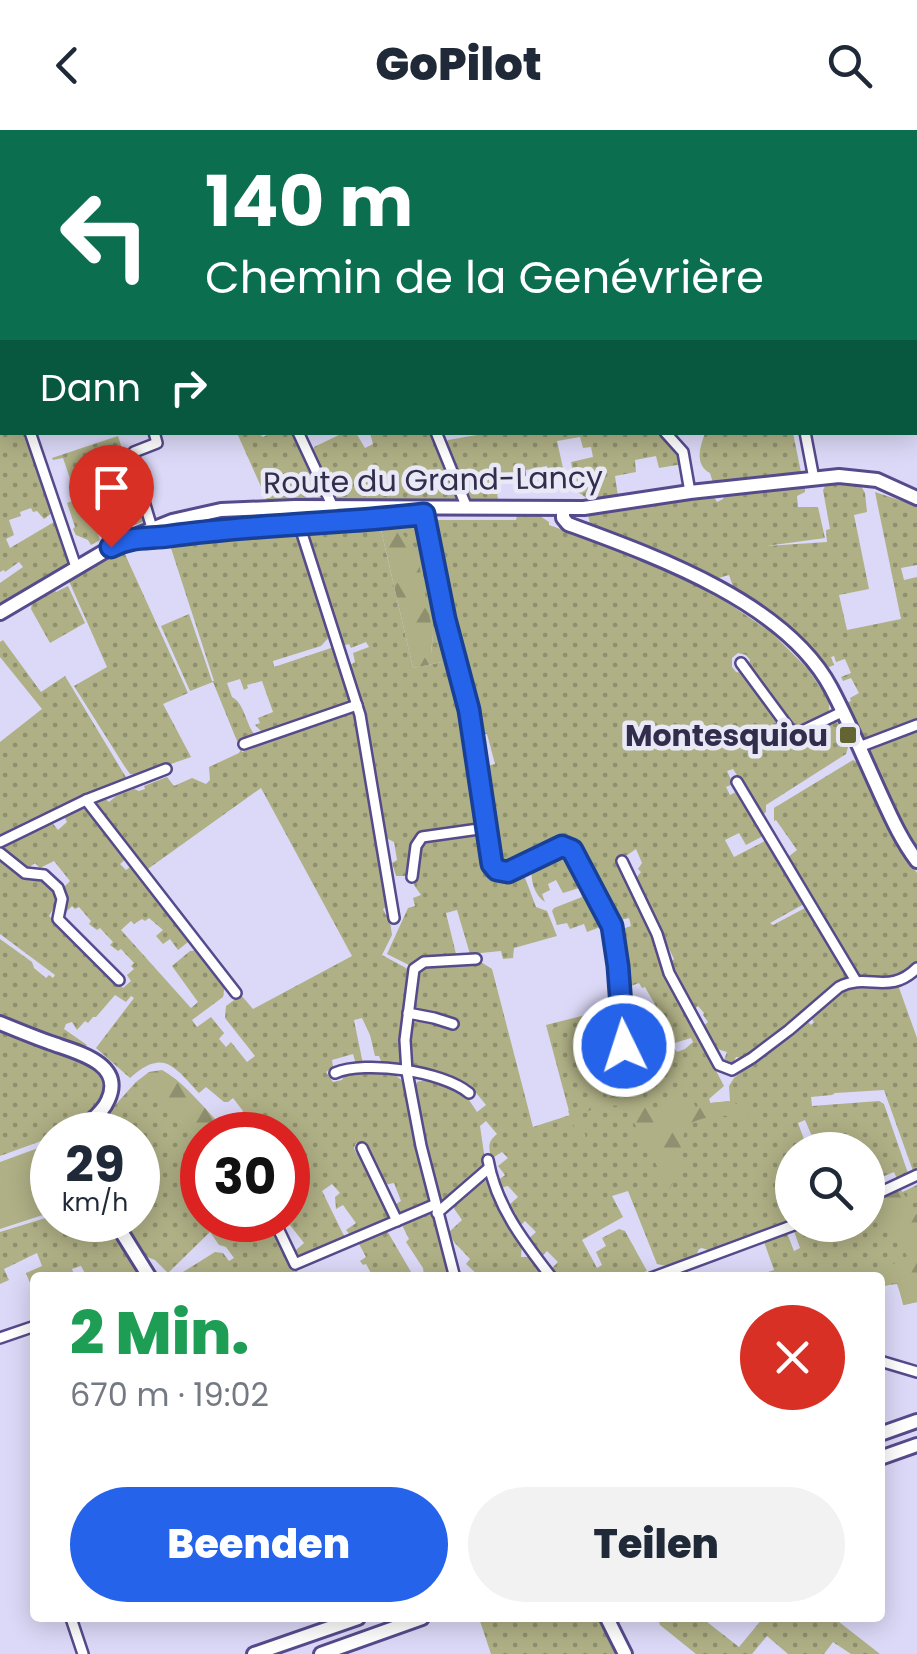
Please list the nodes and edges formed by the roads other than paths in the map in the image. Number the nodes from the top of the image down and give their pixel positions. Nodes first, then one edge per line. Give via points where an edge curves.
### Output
1 (31, 435) edge
2 (155, 435) edge
3 (299, 435) edge
4 (437, 435) edge
5 (668, 435) edge
6 (807, 435) edge
7 (814, 478) junction
8 (690, 492) junction
9 (917, 498) edge
10 (333, 507) junction
11 (467, 508) junction
12 (562, 509) junction
13 (424, 511) junction
14 (299, 524) junction
15 (152, 528) junction
16 (128, 538) junction
17 (76, 567) junction
18 (0, 613) edge
19 (740, 664) dead end
20 (357, 704) junction
21 (842, 712) junction
22 (917, 725) edge
23 (244, 744) dead end
24 (859, 747) junction
25 (166, 769) dead end
26 (737, 782) dead end
27 (86, 800) junction
28 (486, 828) junction
29 (0, 842) edge
30 (0, 852) edge
31 (917, 860) edge
32 (622, 861) dead end
33 (412, 878) dead end
34 (394, 918) dead end
35 (476, 959) dead end
36 (917, 968) edge
37 (119, 980) dead end
38 (856, 981) junction
39 (236, 993) dead end
40 (408, 1013) junction
41 (0, 1023) edge
42 (453, 1024) dead end
43 (624, 1046) dead end
44 (407, 1072) junction
45 (335, 1074) dead end
46 (468, 1093) dead end
47 (97, 1112) edge
48 (362, 1148) dead end
49 (917, 1175) edge
50 (885, 1190) edge
51 (436, 1209) junction
52 (397, 1220) junction
53 (775, 1232) edge
54 (128, 1242) edge
55 (285, 1242) edge
56 (146, 1272) edge
57 (453, 1272) edge
58 (548, 1272) edge
59 (669, 1272) edge
60 (30, 1328) edge
61 (0, 1338) edge
62 (885, 1362) edge
63 (917, 1372) edge
64 (917, 1421) edge
65 (885, 1432) edge
66 (917, 1445) edge
67 (885, 1456) edge
68 (72, 1622) edge
69 (346, 1622) edge
70 (406, 1622) edge
71 (609, 1622) edge
72 (83, 1654) edge
73 (254, 1654) edge
74 (321, 1654) edge
75 (625, 1654) edge

1 - 17 street
2 - 15 street via 157,443 131,458
3 - 10 street
4 - 11 street
5 - 8 street via 683,452
6 - 7 street
7 - 8 street, Route du Grand-Lancy
7 - 9 street, Route du Grand-Lancy via 866,478
8 - 12 street, Route du Grand-Lancy
10 - 13 street, Route du Grand-Lancy
10 - 15 street, Route du Grand-Lancy via 236,508
11 - 12 street, Route du Grand-Lancy
11 - 13 street, Route du Grand-Lancy
12 - 21 street via 568,524 684,570 771,622 814,662
13 - 14 street, Route du Grand-Lancy
13 - 28 street via 469,710
14 - 16 street, Route du Grand-Lancy
14 - 20 street
15 - 16 street, Route du Grand-Lancy
16 - 17 street, Route du Grand-Lancy
17 - 18 street, Route du Grand-Lancy
19 - 21 street via 794,734
20 - 23 street
20 - 34 street
21 - 24 street
22 - 24 street
24 - 31 street
25 - 27 street
26 - 38 street
27 - 29 street
27 - 39 street
28 - 33 street via 422,838
28 - 43 street via 492,864 501,871 562,846 572,850 612,926
30 - 37 street via 58,888 58,919
32 - 38 street via 669,973 723,1068 738,1068 838,987
35 - 40 street via 418,964
36 - 38 street via 895,982
40 - 42 street
40 - 44 street
41 - 47 street via 104,1068 111,1084
44 - 45 street via 366,1066
44 - 46 street
44 - 51 street
48 - 52 street
49 - 50 street
51 - 52 street
51 - 57 street
51 - 58 street via 489,1164 510,1220
52 - 55 street via 296,1264
53 - 59 street
54 - 56 street
60 - 61 street
62 - 63 street
64 - 65 street
66 - 67 street
68 - 72 street
69 - 73 street
70 - 74 street
71 - 75 street

